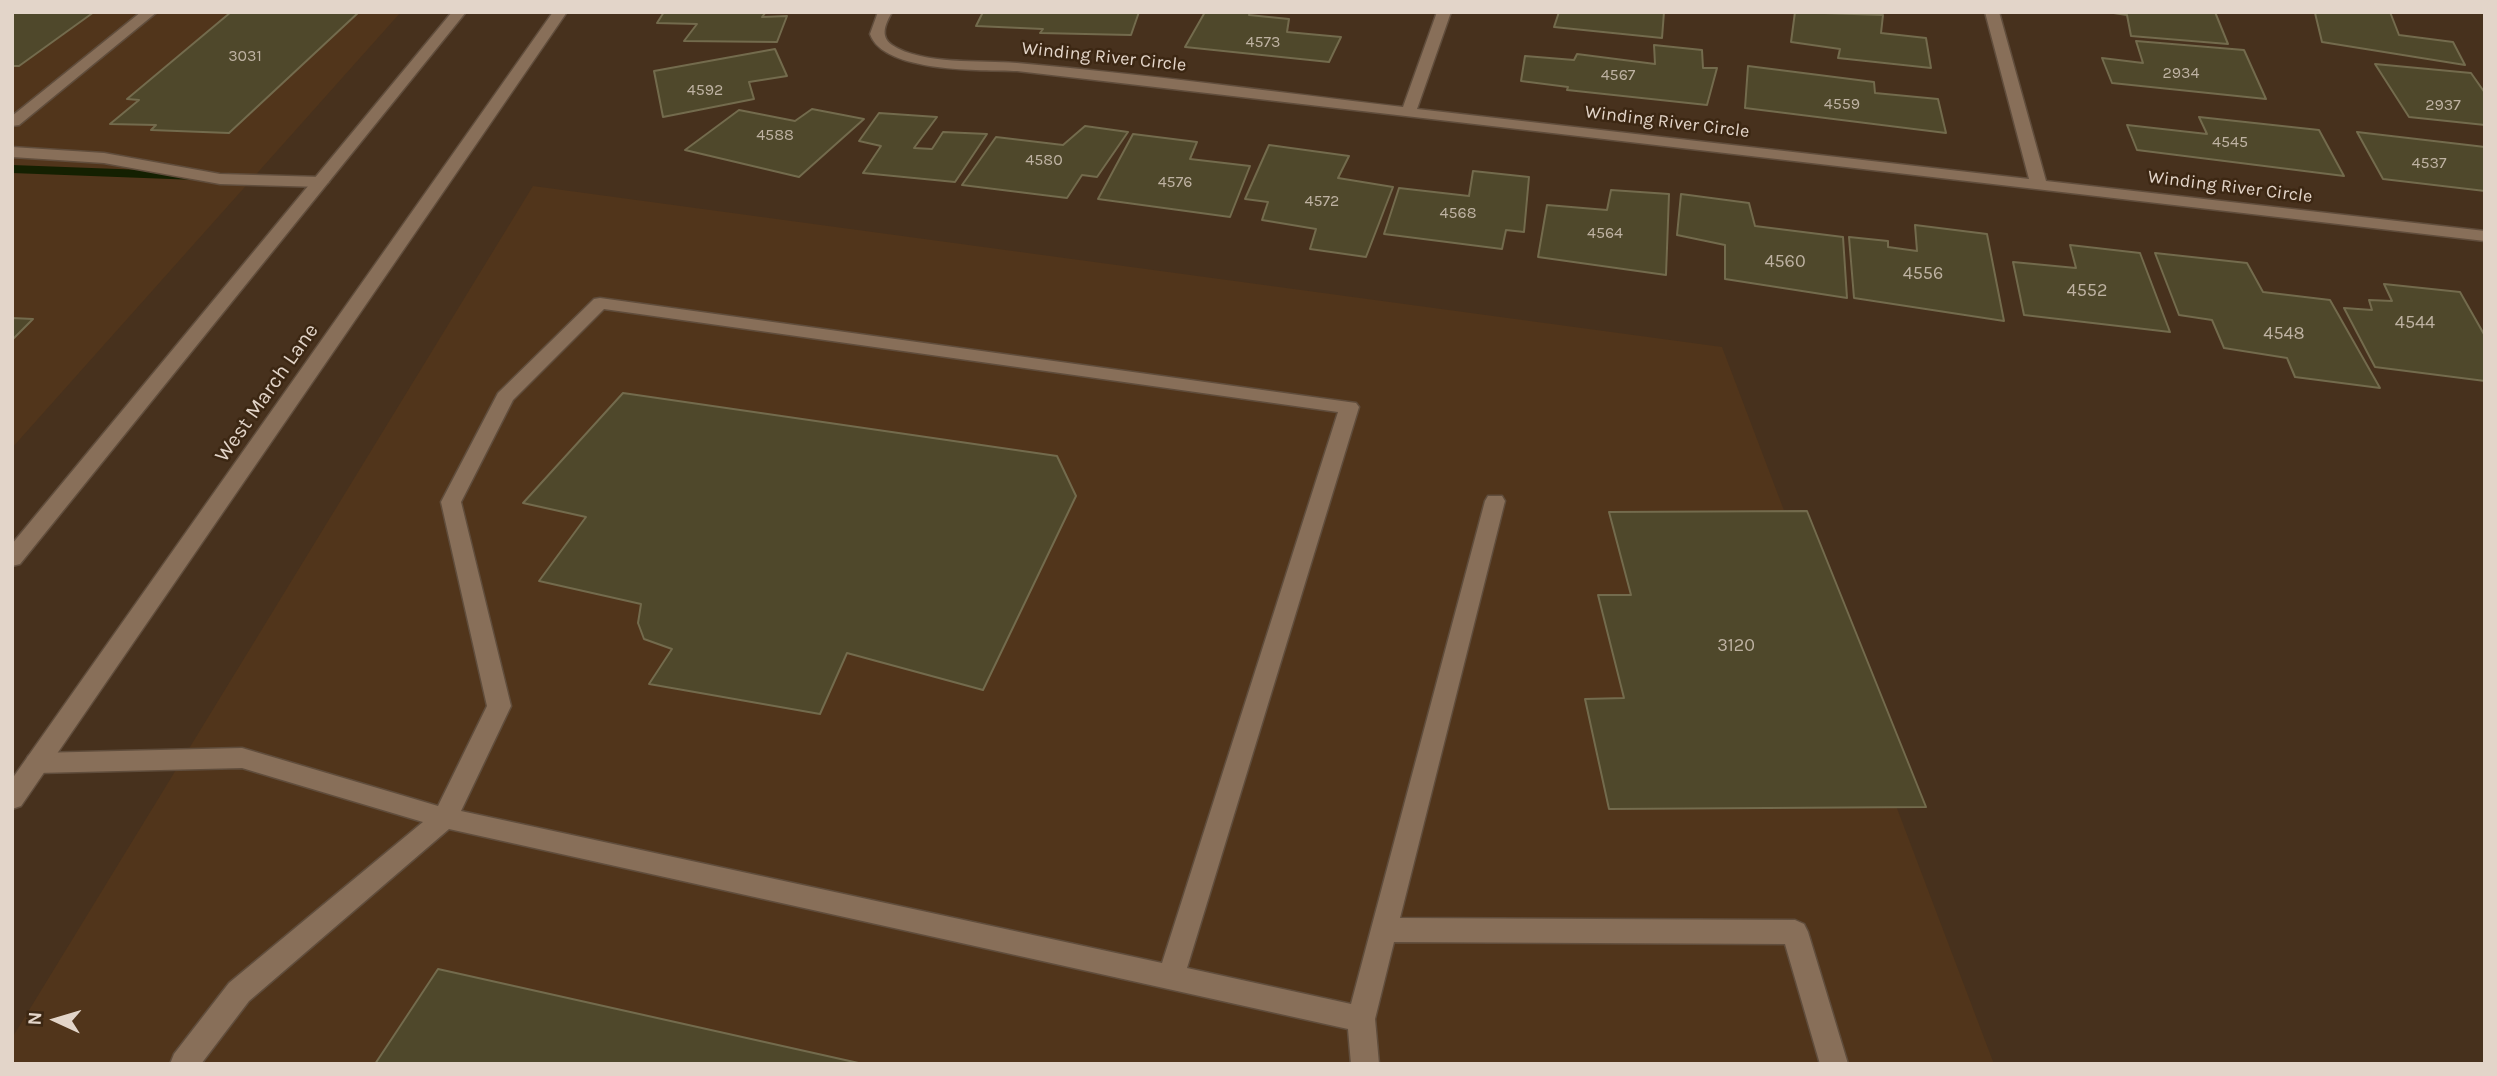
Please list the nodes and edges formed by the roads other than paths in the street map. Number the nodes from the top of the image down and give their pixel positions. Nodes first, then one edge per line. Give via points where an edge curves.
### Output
1 (150, 12) edge
2 (459, 12) edge
3 (559, 12) edge
4 (885, 12) edge
5 (1444, 12) edge
6 (1993, 12) edge
7 (1409, 111) junction
8 (13, 122) edge
9 (12, 152) edge
10 (321, 182) junction
11 (2039, 185) junction
12 (2485, 236) edge
13 (1495, 501) dead end
14 (12, 559) edge
15 (37, 763) junction
16 (12, 799) edge
17 (445, 818) junction
18 (1384, 930) junction
19 (1171, 978) junction
20 (1361, 1018) junction
21 (184, 1064) edge
22 (1365, 1064) edge
23 (1833, 1064) edge

1 - 8 street
2 - 10 street
3 - 15 street, West March Lane
4 - 7 street, Winding River Circle via 878,26 878,38 885,47 924,60
5 - 7 street
6 - 11 street
7 - 11 street, Winding River Circle
9 - 10 street via 104,158 219,179
10 - 14 street
11 - 12 street, Winding River Circle
13 - 18 street
15 - 16 street, West March Lane
15 - 17 street via 242,758
17 - 19 street
17 - 19 street via 499,706 451,502 505,397 600,303 1349,407
17 - 21 street via 239,992
18 - 20 street
18 - 23 street via 1795,932
19 - 20 street
20 - 22 street

